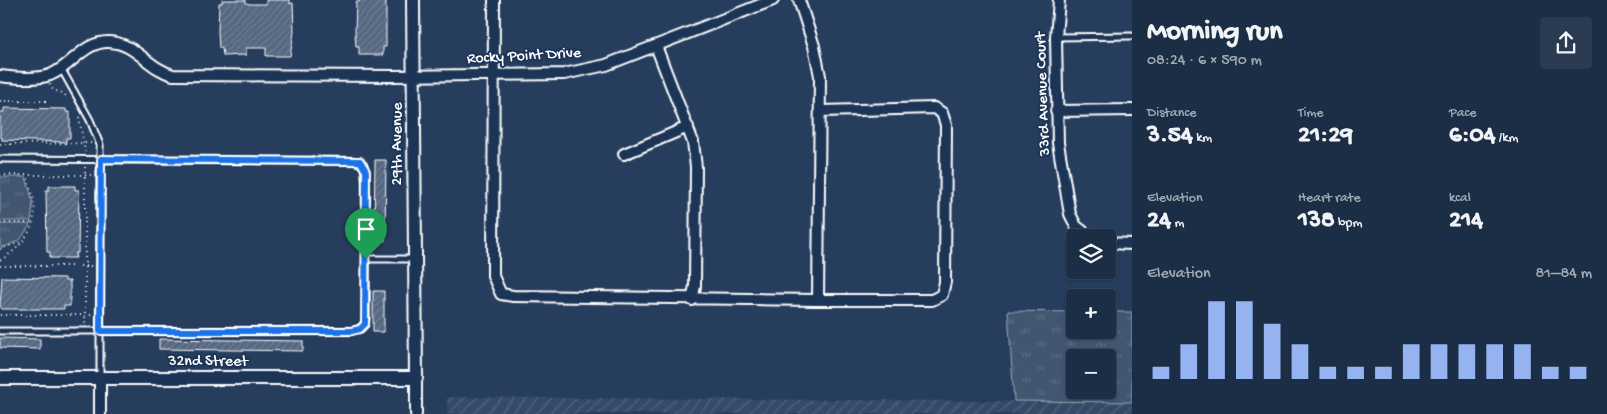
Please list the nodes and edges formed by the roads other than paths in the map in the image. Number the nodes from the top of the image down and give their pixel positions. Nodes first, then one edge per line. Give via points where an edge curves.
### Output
1 (413, 0) edge
2 (494, 0) edge
3 (773, 0) edge
4 (799, 0) edge
5 (1059, 0) edge
6 (1132, 36) edge
7 (1056, 37) junction
8 (656, 46) junction
9 (61, 68) junction
10 (494, 75) junction
11 (0, 76) edge
12 (414, 76) junction
13 (821, 110) junction
14 (1132, 110) edge
15 (1056, 111) junction
16 (688, 127) junction
17 (624, 154) dead end
18 (0, 159) edge
19 (101, 159) junction
20 (1080, 229) edge
21 (1116, 243) edge
22 (1132, 244) edge
23 (366, 259) junction
24 (414, 259) junction
25 (692, 300) junction
26 (818, 300) junction
27 (0, 331) edge
28 (100, 331) junction
29 (0, 378) edge
30 (100, 378) junction
31 (416, 378) junction
32 (100, 414) edge
33 (416, 414) edge

1 - 12 street, 29th Avenue
2 - 10 street
3 - 8 street, Rocky Point Drive
4 - 13 street via 814,46 820,76
5 - 7 street, 33rd Avenue Court
6 - 7 lane
7 - 15 street, 33rd Avenue Court
8 - 10 street, Rocky Point Drive via 586,70 564,74
8 - 16 street
9 - 11 street, Rocky Point Drive via 38,77
9 - 12 street, Rocky Point Drive via 91,46 109,42 131,48 153,68 173,75
9 - 19 lane via 90,120 100,146
10 - 12 street, Rocky Point Drive
10 - 25 street via 493,276 501,294
12 - 24 street, 29th Avenue
13 - 26 street
13 - 26 street via 934,108 942,113 946,125 945,282 942,296 932,300
14 - 15 street
15 - 20 street, 33rd Avenue Court via 1070,214
16 - 17 street
16 - 25 street via 696,167 695,286
18 - 19 lane
19 - 23 lane via 360,161 366,171
19 - 28 lane
21 - 22 street
23 - 24 lane
23 - 28 lane via 365,324 360,329
24 - 31 street, 29th Avenue
25 - 26 street
27 - 28 lane
28 - 30 lane
29 - 30 street, 32nd Street
30 - 31 street, 32nd Street
30 - 32 street
31 - 33 street

